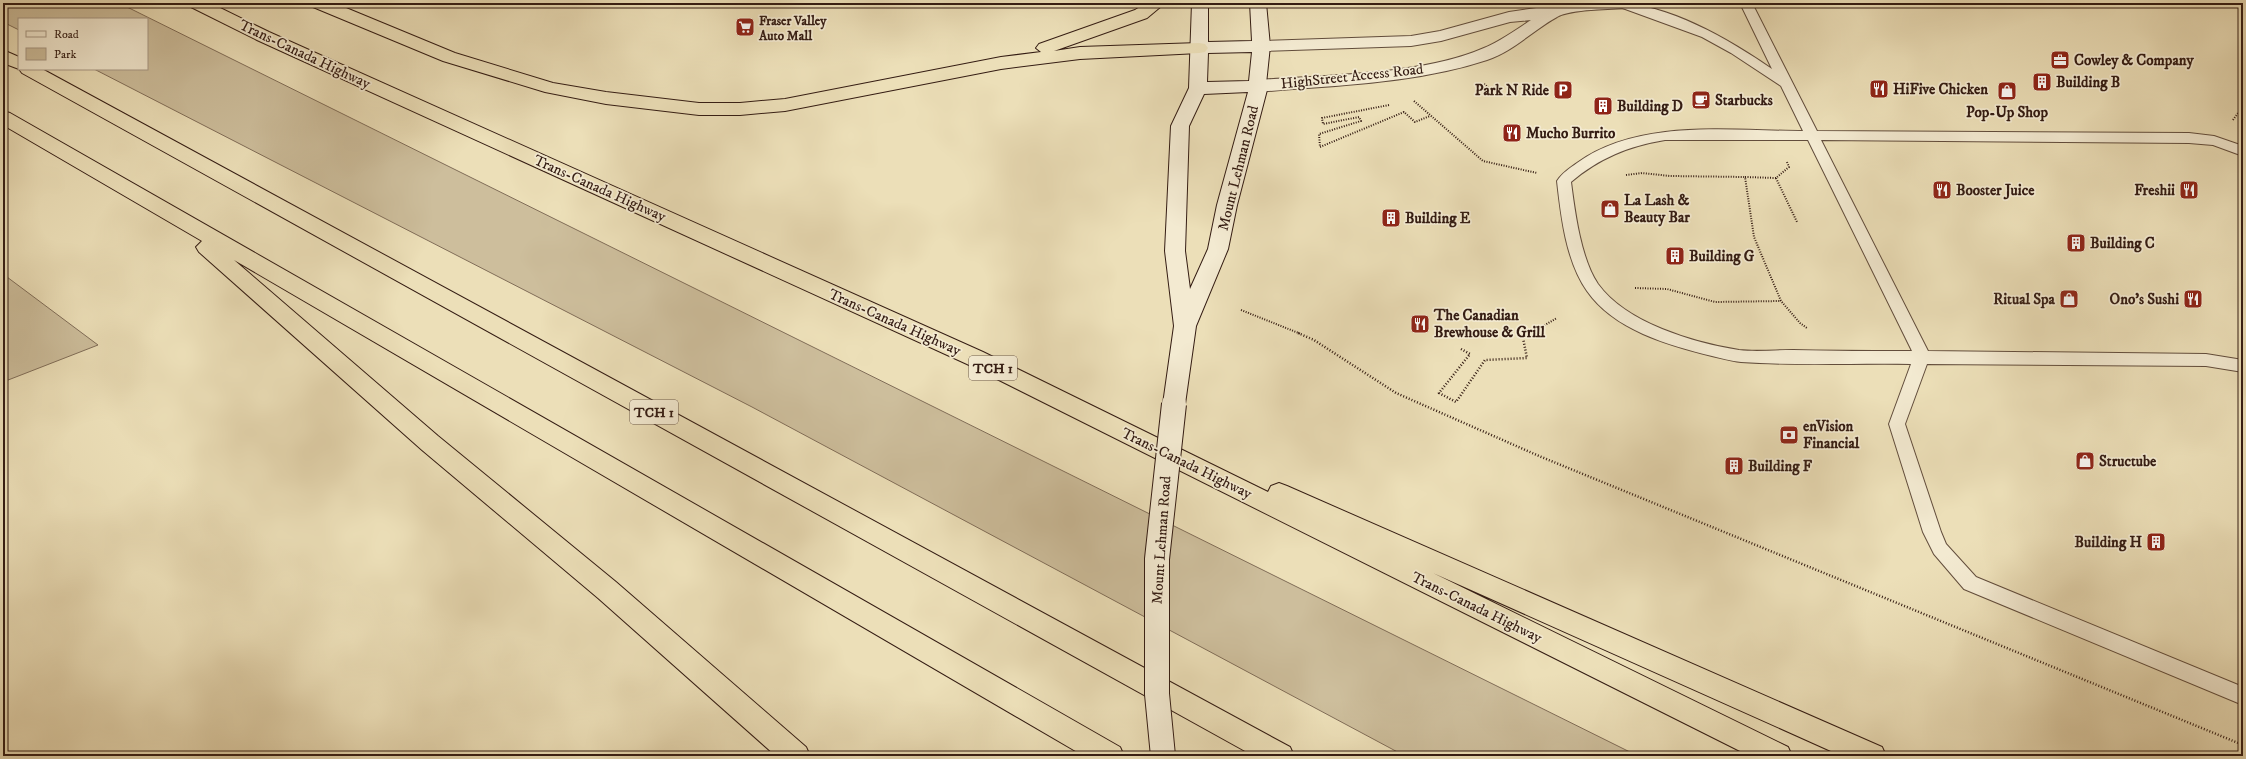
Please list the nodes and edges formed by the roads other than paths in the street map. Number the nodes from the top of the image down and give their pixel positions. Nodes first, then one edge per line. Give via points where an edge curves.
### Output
1 (197, 3) edge
2 (319, 3) edge
3 (1157, 3) edge
4 (1200, 3) edge
5 (1258, 3) edge
6 (1629, 3) edge
7 (1746, 3) edge
8 (1622, 4) edge
9 (1552, 12) junction
10 (1261, 46) junction
11 (1199, 48) junction
12 (3, 56) edge
13 (1001, 63) junction
14 (18, 64) edge
15 (30, 70) edge
16 (1785, 84) junction
17 (1259, 86) junction
18 (1198, 88) junction
19 (3, 117) edge
20 (1811, 134) junction
21 (2243, 152) edge
22 (169, 214) junction
23 (1185, 326) junction
24 (1922, 356) junction
25 (974, 358) junction
26 (2243, 366) edge
27 (2243, 696) edge
28 (796, 756) edge
29 (1110, 756) edge
30 (1163, 756) edge
31 (1280, 756) edge
32 (1778, 756) edge
33 (1872, 756) edge

1 - 25 highway, Trans-Canada Highway / TCH 1 via 270,40
2 - 13 highway via 449,57 552,88 606,98 699,109 785,105
3 - 13 highway via 1141,14
4 - 11 main road, Mount Lehman Road
5 - 10 main road, Mount Lehman Road
6 - 8 main road, HighStreet Access Road
7 - 16 lane
8 - 9 main road, HighStreet Access Road via 1582,6
8 - 16 lane via 1674,20 1706,34 1734,49
9 - 10 main road, HighStreet Access Road via 1509,17 1441,36 1412,41
9 - 17 main road, HighStreet Access Road via 1525,32 1482,56 1406,73
10 - 11 main road, HighStreet Access Road
10 - 17 main road, Mount Lehman Road
11 - 13 highway via 1080,53
11 - 18 main road, Mount Lehman Road
12 - 14 highway
15 - 31 highway, TCH 1
16 - 20 lane
17 - 18 main road, HighStreet Access Road
17 - 23 main road, Mount Lehman Road via 1227,205 1218,249
18 - 23 main road, Mount Lehman Road via 1180,126 1175,251
19 - 22 highway
20 - 21 lane via 2190,138 2214,141
20 - 24 lane
20 - 24 lane via 1665,135 1633,141 1581,165 1564,181 1567,209 1586,275 1598,296 1636,324 1690,345 1740,356
22 - 28 highway via 430,444 607,590
22 - 29 highway
23 - 30 main road, Mount Lehman Road, bridge via 1157,558 1157,694
24 - 26 lane via 2206,360
24 - 27 lane via 1897,424 1932,532 1940,549 1970,584
25 - 32 highway, Trans-Canada Highway / TCH 1
25 - 33 highway

